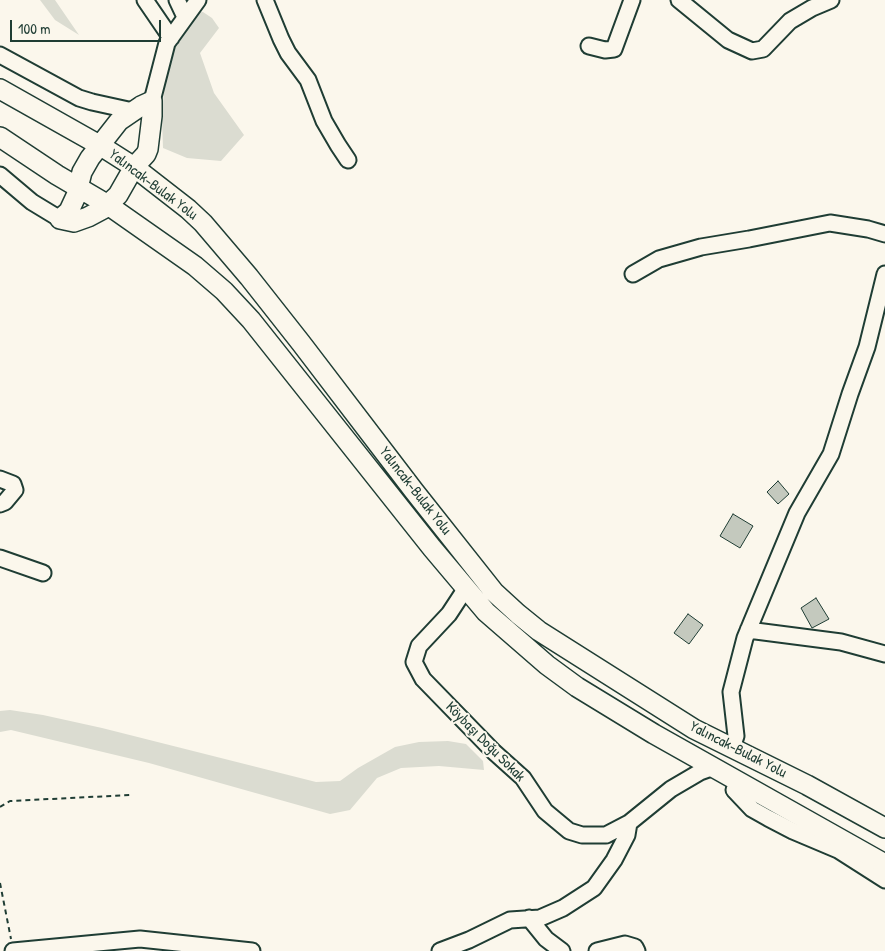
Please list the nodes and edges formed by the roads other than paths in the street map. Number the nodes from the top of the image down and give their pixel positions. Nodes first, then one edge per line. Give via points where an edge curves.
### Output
1 (145, 0) edge
2 (177, 0) edge
3 (198, 0) edge
4 (265, 0) edge
5 (632, 0) edge
6 (679, 0) edge
7 (831, 0) edge
8 (185, 17) junction
9 (171, 38) junction
10 (589, 46) dead end
11 (0, 54) edge
12 (0, 89) edge
13 (152, 101) junction
14 (133, 111) junction
15 (0, 137) edge
16 (101, 146) junction
17 (348, 160) dead end
18 (134, 167) junction
19 (0, 176) edge
20 (79, 188) junction
21 (108, 205) junction
22 (60, 219) junction
23 (885, 234) edge
24 (633, 274) dead end
25 (885, 274) edge
26 (0, 479) edge
27 (0, 504) edge
28 (0, 558) edge
29 (43, 573) dead end
30 (466, 588) junction
31 (748, 630) junction
32 (885, 654) edge
33 (732, 748) junction
34 (714, 767) junction
35 (734, 790) dead end
36 (629, 823) junction
37 (885, 828) edge
38 (885, 864) edge
39 (885, 880) edge
40 (529, 918) junction
41 (13, 951) edge
42 (252, 951) edge
43 (440, 951) edge
44 (562, 951) edge
45 (597, 951) edge
46 (637, 951) edge

1 - 9 street
2 - 8 street
3 - 8 street
4 - 17 street via 288,53 308,80 324,121
5 - 10 street via 614,48 605,50
6 - 7 street via 728,40 752,51 763,49 790,21
8 - 9 street
9 - 13 street via 162,57
11 - 14 street via 79,98
12 - 16 main road, Yalıncak-Bulak Yolu
13 - 14 main road
13 - 18 main road via 148,149
14 - 16 main road via 119,122
15 - 20 main road, Yalıncak-Bulak Yolu
16 - 18 main road, Yalıncak-Bulak Yolu
16 - 20 main road via 85,166
18 - 21 main road via 123,188
18 - 33 main road, Yalıncak-Bulak Yolu via 203,222 494,592 539,631 694,729
19 - 22 street
20 - 21 main road, Yalıncak-Bulak Yolu
20 - 22 main road via 69,211
21 - 22 main road via 81,220 68,222
21 - 30 main road, Yalıncak-Bulak Yolu via 195,266 224,291 251,320
23 - 24 street via 830,223 702,247 659,259
25 - 31 street via 867,347 832,454 797,513
26 - 27 street via 12,484 14,490
28 - 29 street
30 - 34 main road, Yalıncak-Bulak Yolu via 486,612 577,687
30 - 36 street, Köybaşı Doğu Sokak via 449,614 419,646 414,662 423,679 523,778 545,811 568,831 582,835 606,835
31 - 32 street via 841,642
31 - 33 street via 731,692 736,736
33 - 37 main road, Yalıncak-Bulak Yolu
34 - 36 street, Köybaşı Doğu Sokak via 671,788
34 - 38 main road, Yalıncak-Bulak Yolu
35 - 39 street via 768,818 838,850
36 - 40 street via 627,835 614,860 594,888 563,908 540,918
40 - 43 street via 510,920
40 - 44 street via 546,939
41 - 42 street via 140,939
45 - 46 street via 625,944

